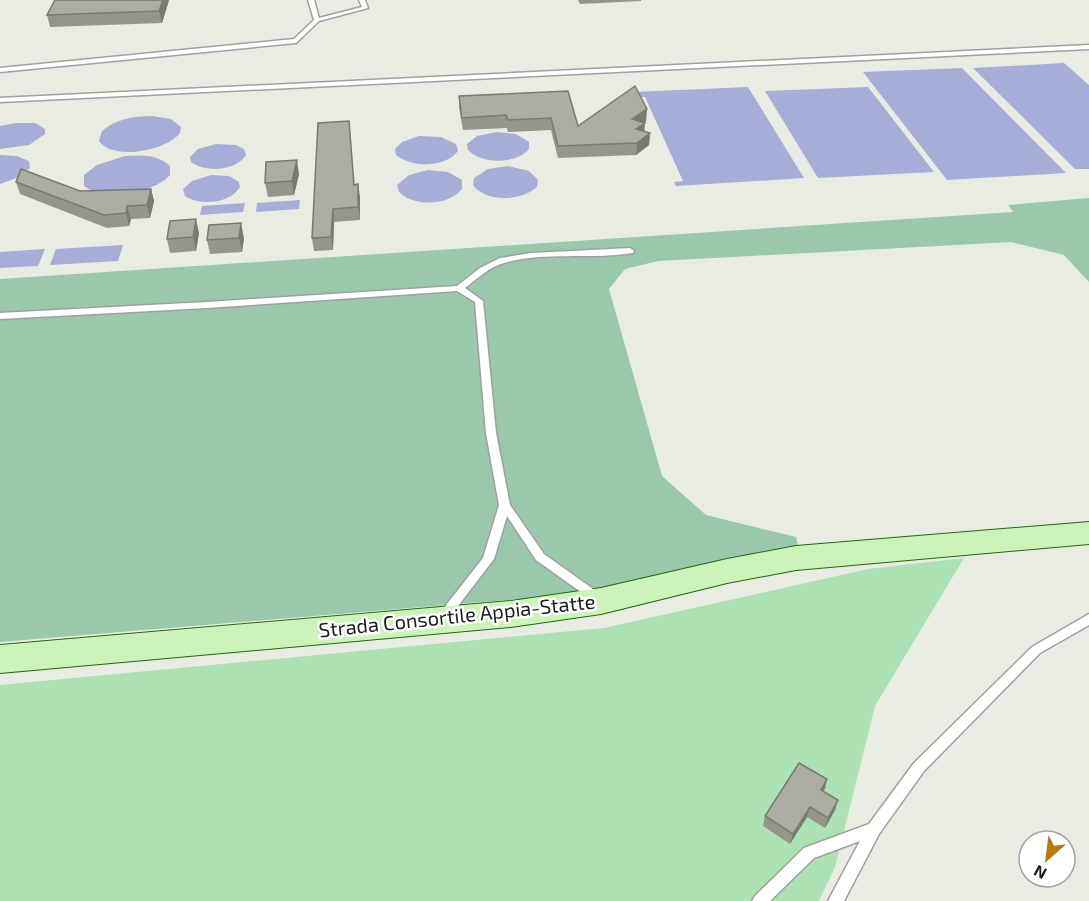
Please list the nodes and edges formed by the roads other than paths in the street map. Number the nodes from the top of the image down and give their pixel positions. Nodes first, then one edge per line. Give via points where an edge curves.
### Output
1 (311, 0) edge
2 (362, 0) edge
3 (317, 20) junction
4 (1089, 47) edge
5 (0, 70) edge
6 (0, 100) edge
7 (630, 251) dead end
8 (459, 288) junction
9 (0, 316) edge
10 (505, 505) junction
11 (1089, 533) edge
12 (601, 601) junction
13 (1089, 619) edge
14 (440, 621) junction
15 (0, 658) edge
16 (874, 829) junction
17 (760, 901) edge
18 (836, 901) edge

1 - 3 lane
2 - 3 lane via 365,8
3 - 5 lane via 296,41
4 - 6 lane
7 - 8 lane via 500,261
8 - 9 lane
8 - 10 lane via 479,301 490,433
10 - 12 lane via 540,557
10 - 14 lane via 488,559
11 - 12 street, Strada Consortile Appia-Statte via 796,558
12 - 14 street, Strada Consortile Appia-Statte
13 - 16 lane via 1036,650 919,767
14 - 15 street, Strada Consortile Appia-Statte
16 - 17 lane via 809,853
16 - 18 lane

